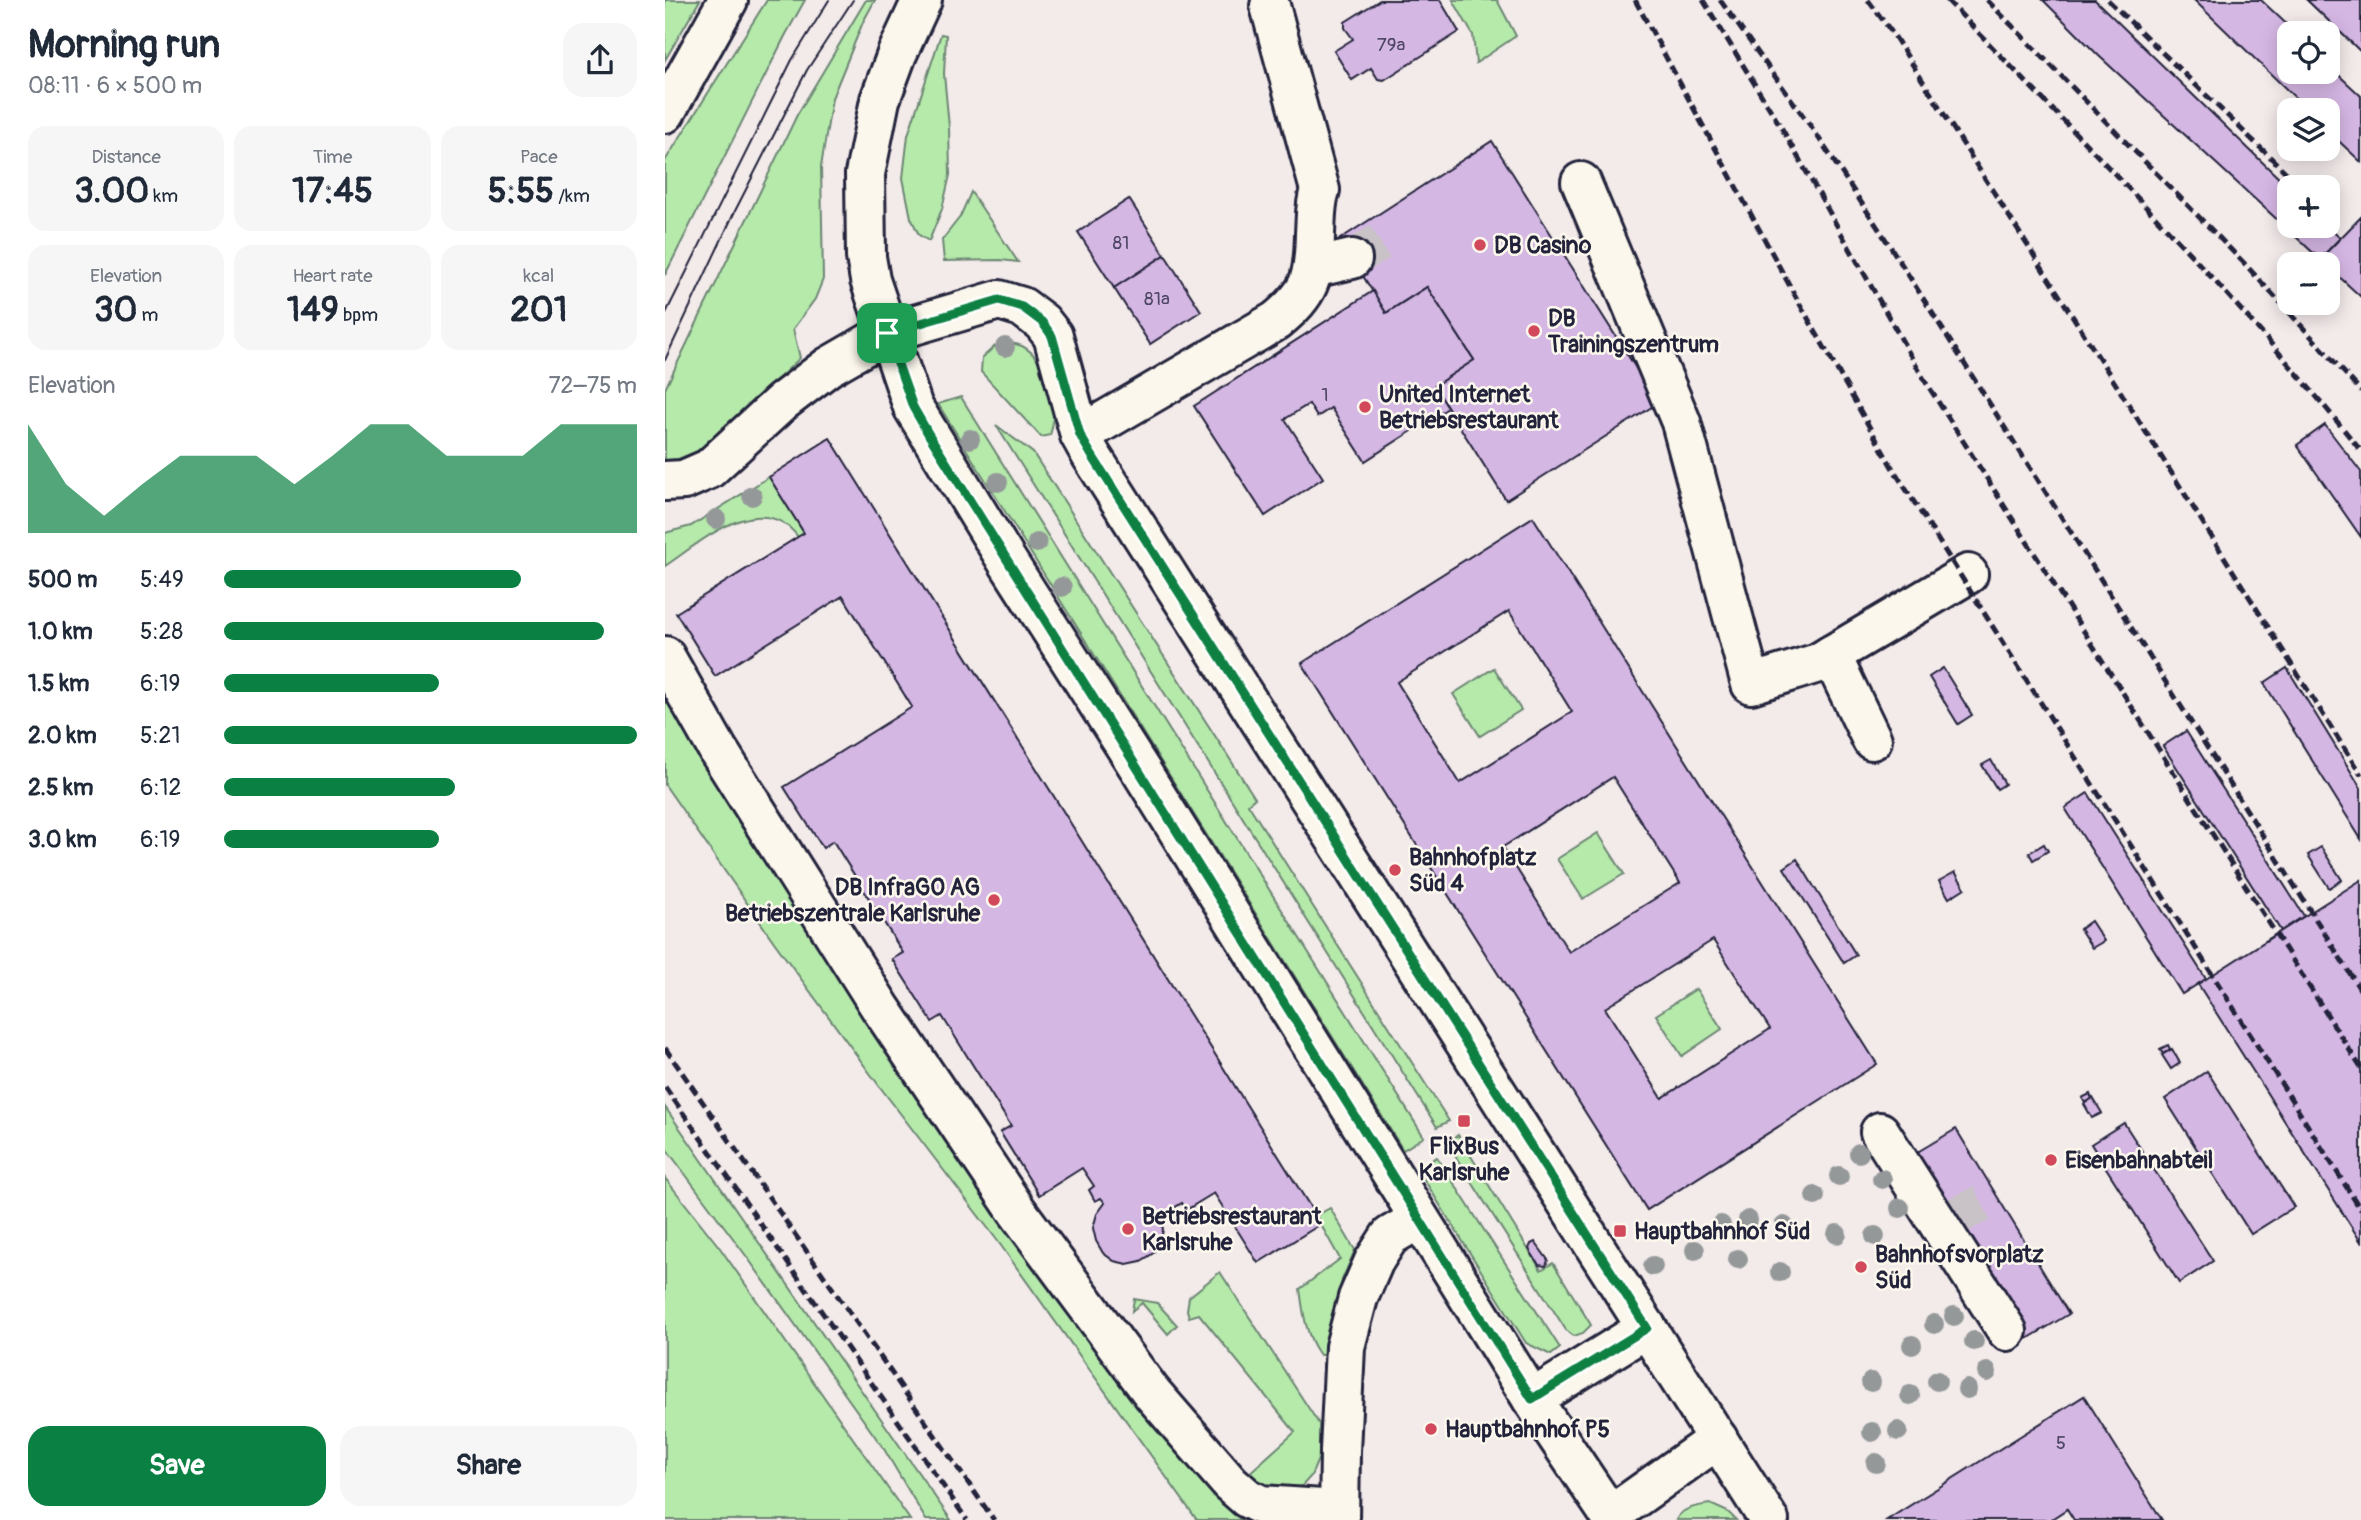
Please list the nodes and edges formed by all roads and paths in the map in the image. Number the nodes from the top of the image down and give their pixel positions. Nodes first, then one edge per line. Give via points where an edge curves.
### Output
1 (728, 0) edge
2 (922, 0) edge
3 (1270, 6) dead end
4 (665, 113) edge
5 (1581, 182) dead end
6 (1352, 259) tunnel mouth
7 (1313, 268) junction
8 (887, 333) junction
9 (1080, 435) junction
10 (665, 481) edge
11 (1968, 574) dead end
12 (1831, 655) junction
13 (665, 656) edge
14 (1871, 740) dead end
15 (1880, 1132) dead end
16 (1419, 1219) junction
17 (1647, 1328) junction
18 (2007, 1331) dead end
19 (1532, 1399) junction
20 (1718, 1439) junction
21 (1338, 1515) edge
22 (1611, 1518) edge
23 (1769, 1520) edge

1 - 4 main road
2 - 8 main road via 880,100 865,174 866,257
3 - 7 main road via 1320,190 1315,204
5 - 12 main road via 1681,422 1751,684
6 - 7 main road
7 - 9 main road via 1309,287 1276,321
8 - 9 main road via 999,300 1022,307 1052,336
8 - 10 main road via 782,402 709,469 684,480
8 - 16 main road via 913,407 929,435
9 - 17 main road
11 - 12 main road via 1902,619
12 - 14 main road
13 - 21 main road via 718,750 880,1007 1017,1211 1152,1393 1247,1498 1261,1505
15 - 18 main road
16 - 19 main road
16 - 21 main road via 1391,1236 1358,1298 1345,1348
17 - 19 main road
17 - 20 main road
19 - 22 main road
20 - 22 main road
20 - 23 main road

